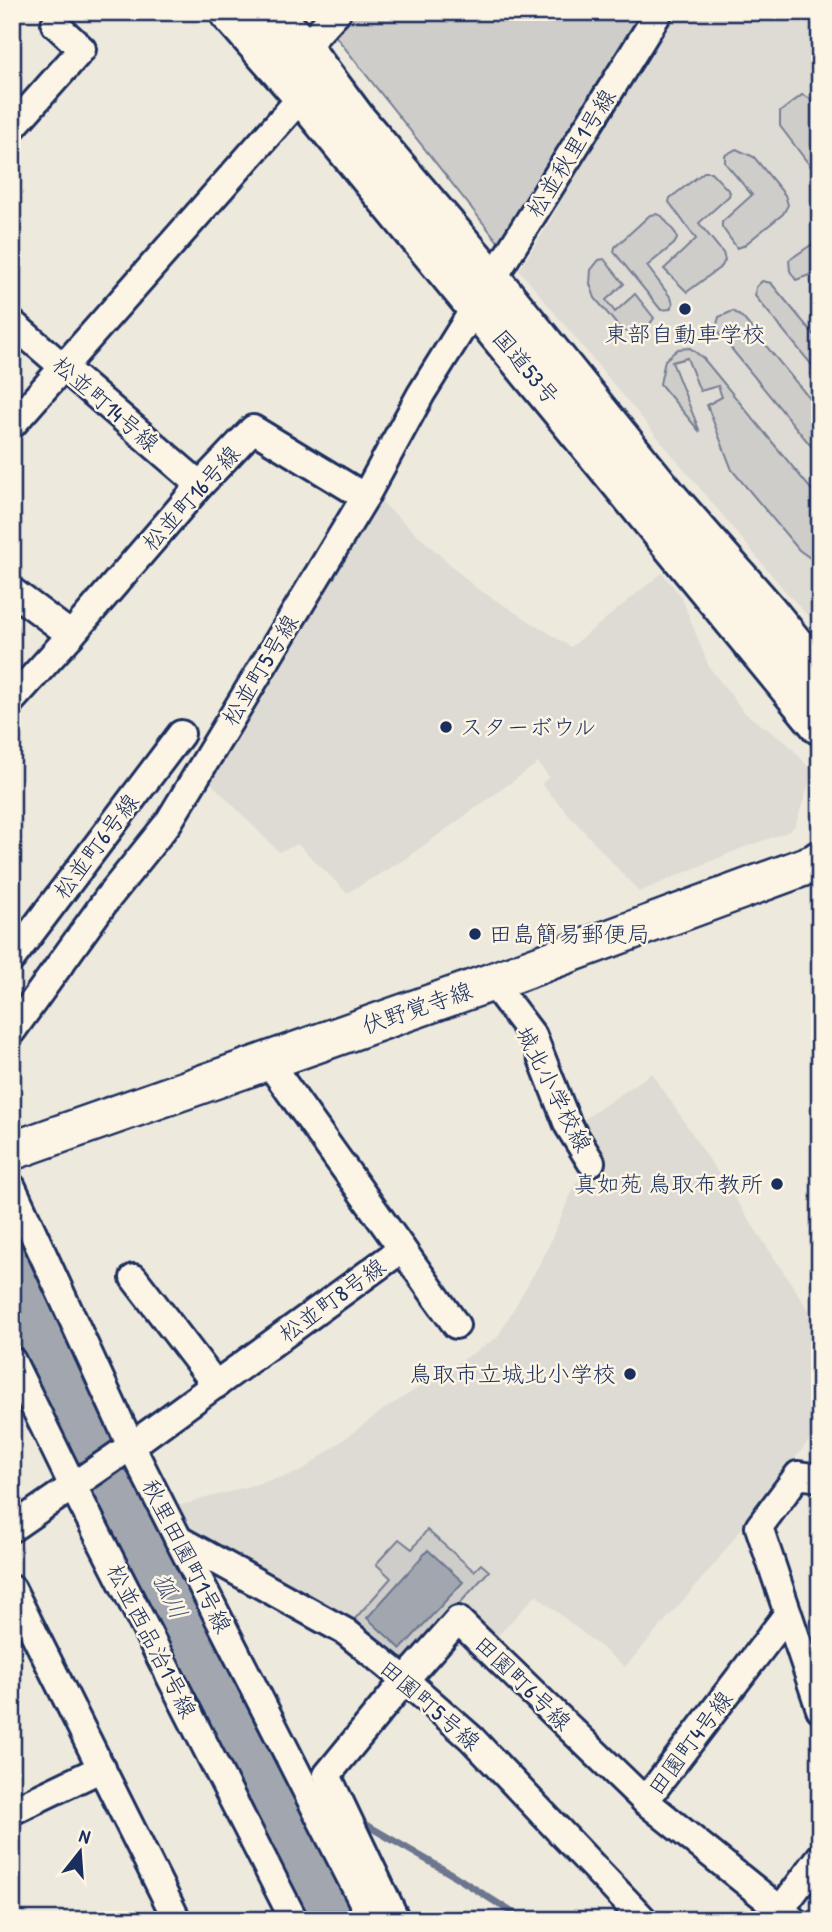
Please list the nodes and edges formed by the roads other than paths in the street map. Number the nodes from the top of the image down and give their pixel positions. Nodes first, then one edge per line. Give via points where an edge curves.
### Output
1 (229, 12) edge
2 (272, 12) edge
3 (337, 12) edge
4 (659, 12) edge
5 (55, 24) dead end
6 (302, 73) junction
7 (12, 128) edge
8 (483, 293) junction
9 (12, 323) edge
10 (64, 368) junction
11 (12, 425) edge
12 (200, 485) junction
13 (365, 496) junction
14 (12, 591) edge
15 (71, 635) junction
16 (820, 677) edge
17 (12, 700) edge
18 (820, 725) edge
19 (181, 734) dead end
20 (133, 796) junction
21 (169, 823) junction
22 (820, 861) edge
23 (12, 958) edge
24 (492, 982) junction
25 (12, 1031) edge
26 (267, 1060) junction
27 (12, 1151) edge
28 (592, 1162) dead end
29 (12, 1187) edge
30 (402, 1249) junction
31 (134, 1278) dead end
32 (456, 1325) dead end
33 (12, 1361) edge
34 (216, 1385) junction
35 (129, 1448) junction
36 (820, 1478) edge
37 (77, 1484) junction
38 (12, 1528) edge
39 (178, 1539) junction
40 (12, 1589) edge
41 (787, 1615) junction
42 (405, 1680) junction
43 (820, 1709) edge
44 (102, 1768) junction
45 (645, 1801) junction
46 (12, 1811) edge
47 (820, 1857) edge
48 (787, 1914) edge
49 (177, 1920) edge
50 (294, 1920) edge
51 (372, 1920) edge
52 (396, 1920) edge
53 (644, 1920) edge

1 - 6 highway, 国道53号
2 - 6 highway, 国道53号
3 - 6 street
4 - 8 street, 松並秋里1号線
5 - 7 street via 82,50
6 - 8 highway, 国道53号 via 357,121
6 - 10 street
8 - 13 street, 松並町5号線
8 - 16 highway, 国道53号 via 669,499
8 - 18 highway, 国道53号
9 - 10 street, 松並町14号線
10 - 11 street
10 - 12 street, 松並町14号線
12 - 13 street, 松並町16号線 via 253,429
12 - 15 street, 松並町16号線
13 - 21 street, 松並町5号線
14 - 15 street
15 - 17 street, 松並町16号線
19 - 20 street, 松並町6号線
20 - 21 street
20 - 23 street, 松並町6号線
21 - 25 street, 松並町5号線 via 107,899
22 - 24 main road, 伏野覚寺線
24 - 26 main road, 伏野覚寺線
24 - 28 street, 城北小学校線 via 533,1036 568,1125
26 - 27 main road, 伏野覚寺線
26 - 30 street, 松並町8号線
29 - 35 street, 秋里田園町1号線
30 - 32 street
30 - 34 street, 松並町8号線
31 - 34 street
33 - 37 street, 松並西品治1号線
34 - 35 street, 松並町8号線
35 - 37 street, 松並町8号線
35 - 39 street, 秋里田園町1号線
36 - 41 street via 798,1475 759,1527
37 - 38 street, 松並町8号線
37 - 50 street, 松並西品治1号線
39 - 42 street, 田園町5号線 via 346,1632
39 - 51 street, 秋里田園町1号線
40 - 44 street
41 - 43 street
41 - 45 street, 田園町4号線
42 - 45 street, 田園町6号線 via 458,1620
42 - 52 street via 327,1775
42 - 53 street, 田園町5号線 via 471,1738
44 - 46 street
44 - 49 street
45 - 48 street, 田園町4号線
47 - 48 street

